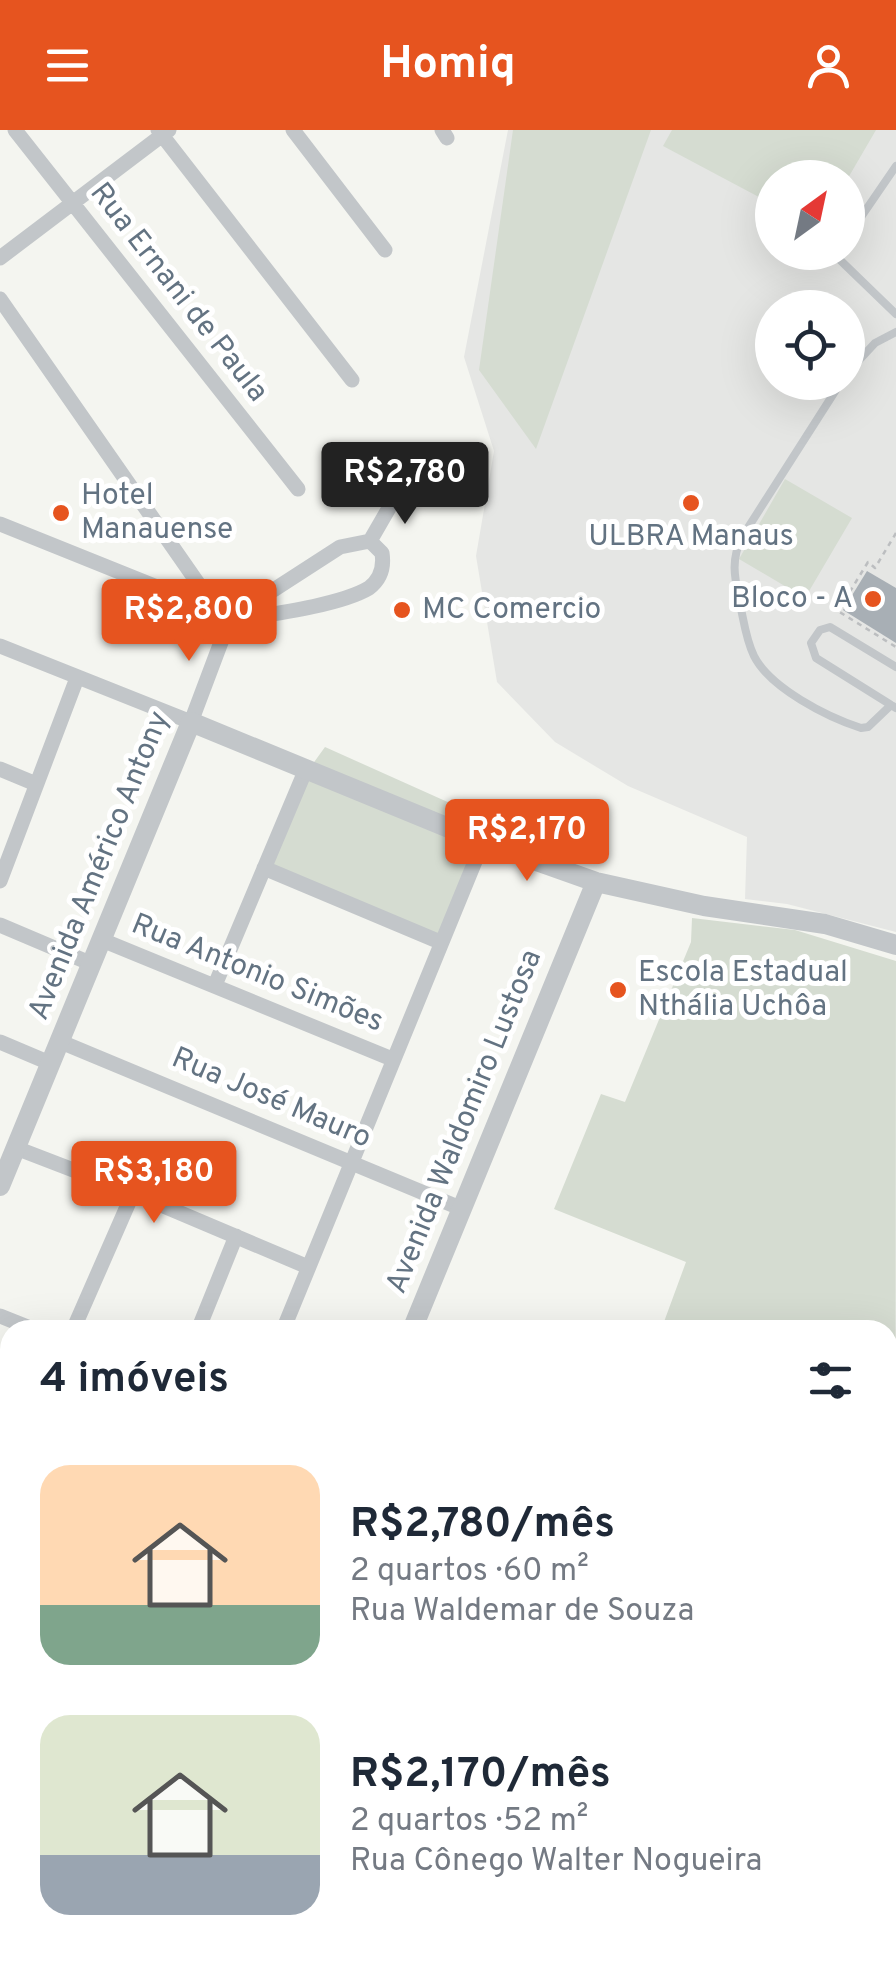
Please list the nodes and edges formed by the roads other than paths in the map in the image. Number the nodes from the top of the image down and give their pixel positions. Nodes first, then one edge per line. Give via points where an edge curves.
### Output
1 (16, 130) edge
2 (293, 130) edge
3 (163, 132) edge
4 (896, 166) edge
5 (70, 202) junction
6 (865, 211) edge
7 (385, 250) dead end
8 (0, 258) edge
9 (851, 270) edge
10 (0, 300) edge
11 (896, 314) edge
12 (896, 332) edge
13 (865, 354) edge
14 (352, 380) dead end
15 (829, 400) edge
16 (298, 489) dead end
17 (400, 489) dead end
18 (0, 524) edge
19 (370, 542) junction
20 (224, 616) junction
21 (0, 646) edge
22 (896, 666) edge
23 (77, 678) junction
24 (894, 707) edge
25 (191, 722) junction
26 (306, 768) junction
27 (0, 769) edge
28 (36, 784) junction
29 (483, 842) junction
30 (264, 868) junction
31 (0, 881) edge
32 (596, 882) junction
33 (0, 925) edge
34 (102, 940) junction
35 (440, 942) junction
36 (896, 945) edge
37 (92, 964) junction
38 (215, 985) junction
39 (0, 1042) edge
40 (61, 1042) junction
41 (392, 1059) junction
42 (52, 1064) junction
43 (16, 1148) junction
44 (351, 1162) junction
45 (0, 1186) edge
46 (133, 1192) junction
47 (460, 1208) junction
48 (236, 1236) junction
49 (308, 1268) junction
50 (77, 1320) edge
51 (202, 1320) edge
52 (287, 1320) edge
53 (416, 1320) edge

1 - 5 street, Rua Ernani de Paula
2 - 7 street
3 - 5 street
3 - 14 street
4 - 6 lane
5 - 8 street
5 - 16 street, Rua Ernani de Paula
9 - 11 lane
10 - 20 street
12 - 13 lane
15 - 24 lane via 735,552 748,642 780,687 860,728
17 - 19 street
18 - 20 street
19 - 20 street via 340,547
19 - 20 street via 384,564 368,588
20 - 25 street, Avenida Américo Antony
21 - 23 street
22 - 24 lane via 830,627 811,643 816,658
23 - 25 street
23 - 28 street
25 - 26 street
25 - 34 street, Avenida Américo Antony
26 - 29 street
26 - 30 street
27 - 28 street
28 - 31 street
29 - 32 street
29 - 35 street
30 - 35 street
30 - 38 street
32 - 36 street via 825,924
32 - 47 street, Avenida Waldomiro Lustosa
33 - 37 street
34 - 37 street, Avenida Américo Antony
34 - 38 street, Rua Antonio Simões
35 - 41 street
37 - 40 street, Avenida Américo Antony
38 - 41 street, Rua Antonio Simões
39 - 42 street
40 - 42 street, Avenida Américo Antony
40 - 44 street, Rua José Mauro
41 - 44 street
42 - 43 street, Avenida Américo Antony
43 - 45 street, Avenida Américo Antony
43 - 46 street
44 - 47 street, Rua José Mauro
44 - 49 street
46 - 48 street
46 - 50 street
47 - 53 street, Avenida Waldomiro Lustosa
48 - 49 street
48 - 51 street
49 - 52 street

